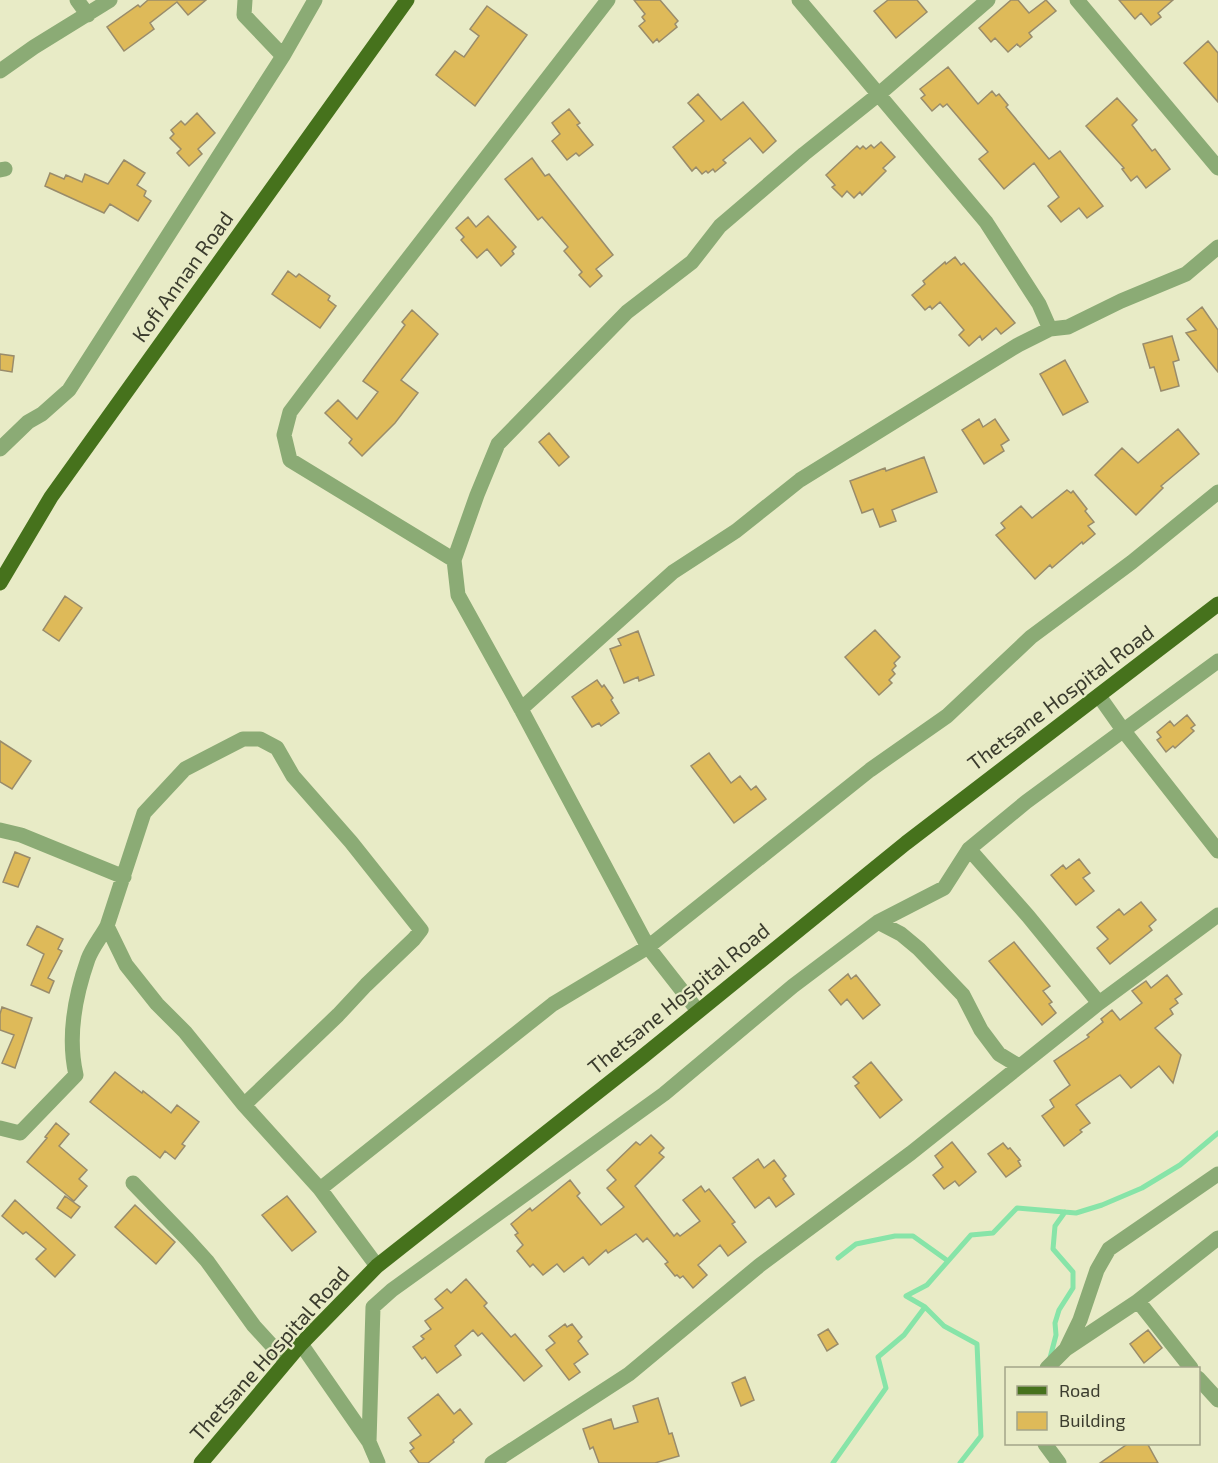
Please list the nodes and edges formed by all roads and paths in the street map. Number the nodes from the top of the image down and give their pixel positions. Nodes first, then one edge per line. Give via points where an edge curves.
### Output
1 (77, 0) edge
2 (110, 0) edge
3 (245, 0) edge
4 (315, 0) edge
5 (407, 0) edge
6 (608, 0) edge
7 (799, 0) edge
8 (988, 0) edge
9 (1077, 0) edge
10 (88, 15) junction
11 (283, 56) junction
12 (0, 71) edge
13 (879, 94) junction
14 (1218, 168) edge
15 (1218, 247) edge
16 (1050, 329) junction
17 (0, 449) edge
18 (1218, 492) edge
19 (454, 560) junction
20 (0, 583) edge
21 (1218, 604) edge
22 (1218, 661) edge
23 (1099, 696) junction
24 (521, 709) junction
25 (1123, 730) junction
26 (0, 830) edge
27 (969, 849) junction
28 (1218, 851) edge
29 (124, 877) junction
30 (1218, 915) edge
31 (878, 922) junction
32 (107, 927) junction
33 (648, 946) junction
34 (1099, 1003) junction
35 (698, 1011) junction
36 (1019, 1066) junction
37 (244, 1105) junction
38 (0, 1128) edge
39 (1218, 1174) edge
40 (133, 1183) dead end
41 (320, 1189) junction
42 (1218, 1238) edge
43 (377, 1266) junction
44 (1138, 1301) junction
45 (301, 1344) junction
46 (1066, 1349) junction
47 (286, 1361) junction
48 (1048, 1367) edge
49 (1190, 1367) edge
50 (1200, 1379) edge
51 (1218, 1400) edge
52 (369, 1442) junction
53 (1046, 1445) edge
54 (201, 1463) edge
55 (378, 1463) edge
56 (492, 1463) edge
57 (1059, 1463) edge

1 - 10 street
2 - 10 street
3 - 11 street via 244,15
4 - 11 street
5 - 20 main road, Kofi Annan Road via 51,497
6 - 19 street via 290,412 284,435 290,460
7 - 13 street
8 - 13 street
9 - 14 street
10 - 12 street
11 - 17 street via 69,390
13 - 16 street via 986,222 1039,304
13 - 19 street via 720,226 692,262 627,312 498,444
15 - 16 street via 1185,274 1068,327
16 - 24 street via 800,480 736,531 673,572
18 - 33 street via 1031,637 946,716 870,770
19 - 24 street via 458,595
21 - 23 main road, Thetsane Hospital Road
22 - 25 street
23 - 25 street
23 - 35 main road, Thetsane Hospital Road via 906,843
24 - 33 street
25 - 27 street
25 - 28 street
26 - 29 street
27 - 31 street via 944,888
27 - 34 street
29 - 32 street
29 - 37 street via 144,813 185,769 243,739 260,739 277,748 293,776 421,930
30 - 34 street
31 - 36 street via 919,949 963,995 999,1054
31 - 52 street via 793,986 664,1094 392,1290 374,1307
32 - 37 street via 126,965
32 - 38 street via 88,957 72,1021 71,1054 76,1075 20,1133
33 - 35 street
33 - 41 street via 553,1004
34 - 36 street
35 - 43 main road, Thetsane Hospital Road
36 - 56 street via 760,1265 628,1374
37 - 41 street
39 - 46 street via 1109,1249
40 - 47 street via 207,1261 254,1326
41 - 43 street
42 - 44 street
43 - 45 main road, Thetsane Hospital Road
44 - 46 street
44 - 49 street
45 - 47 main road, Thetsane Hospital Road
45 - 52 street
46 - 48 street
47 - 54 main road, Thetsane Hospital Road
50 - 51 street
52 - 55 street
53 - 57 street

